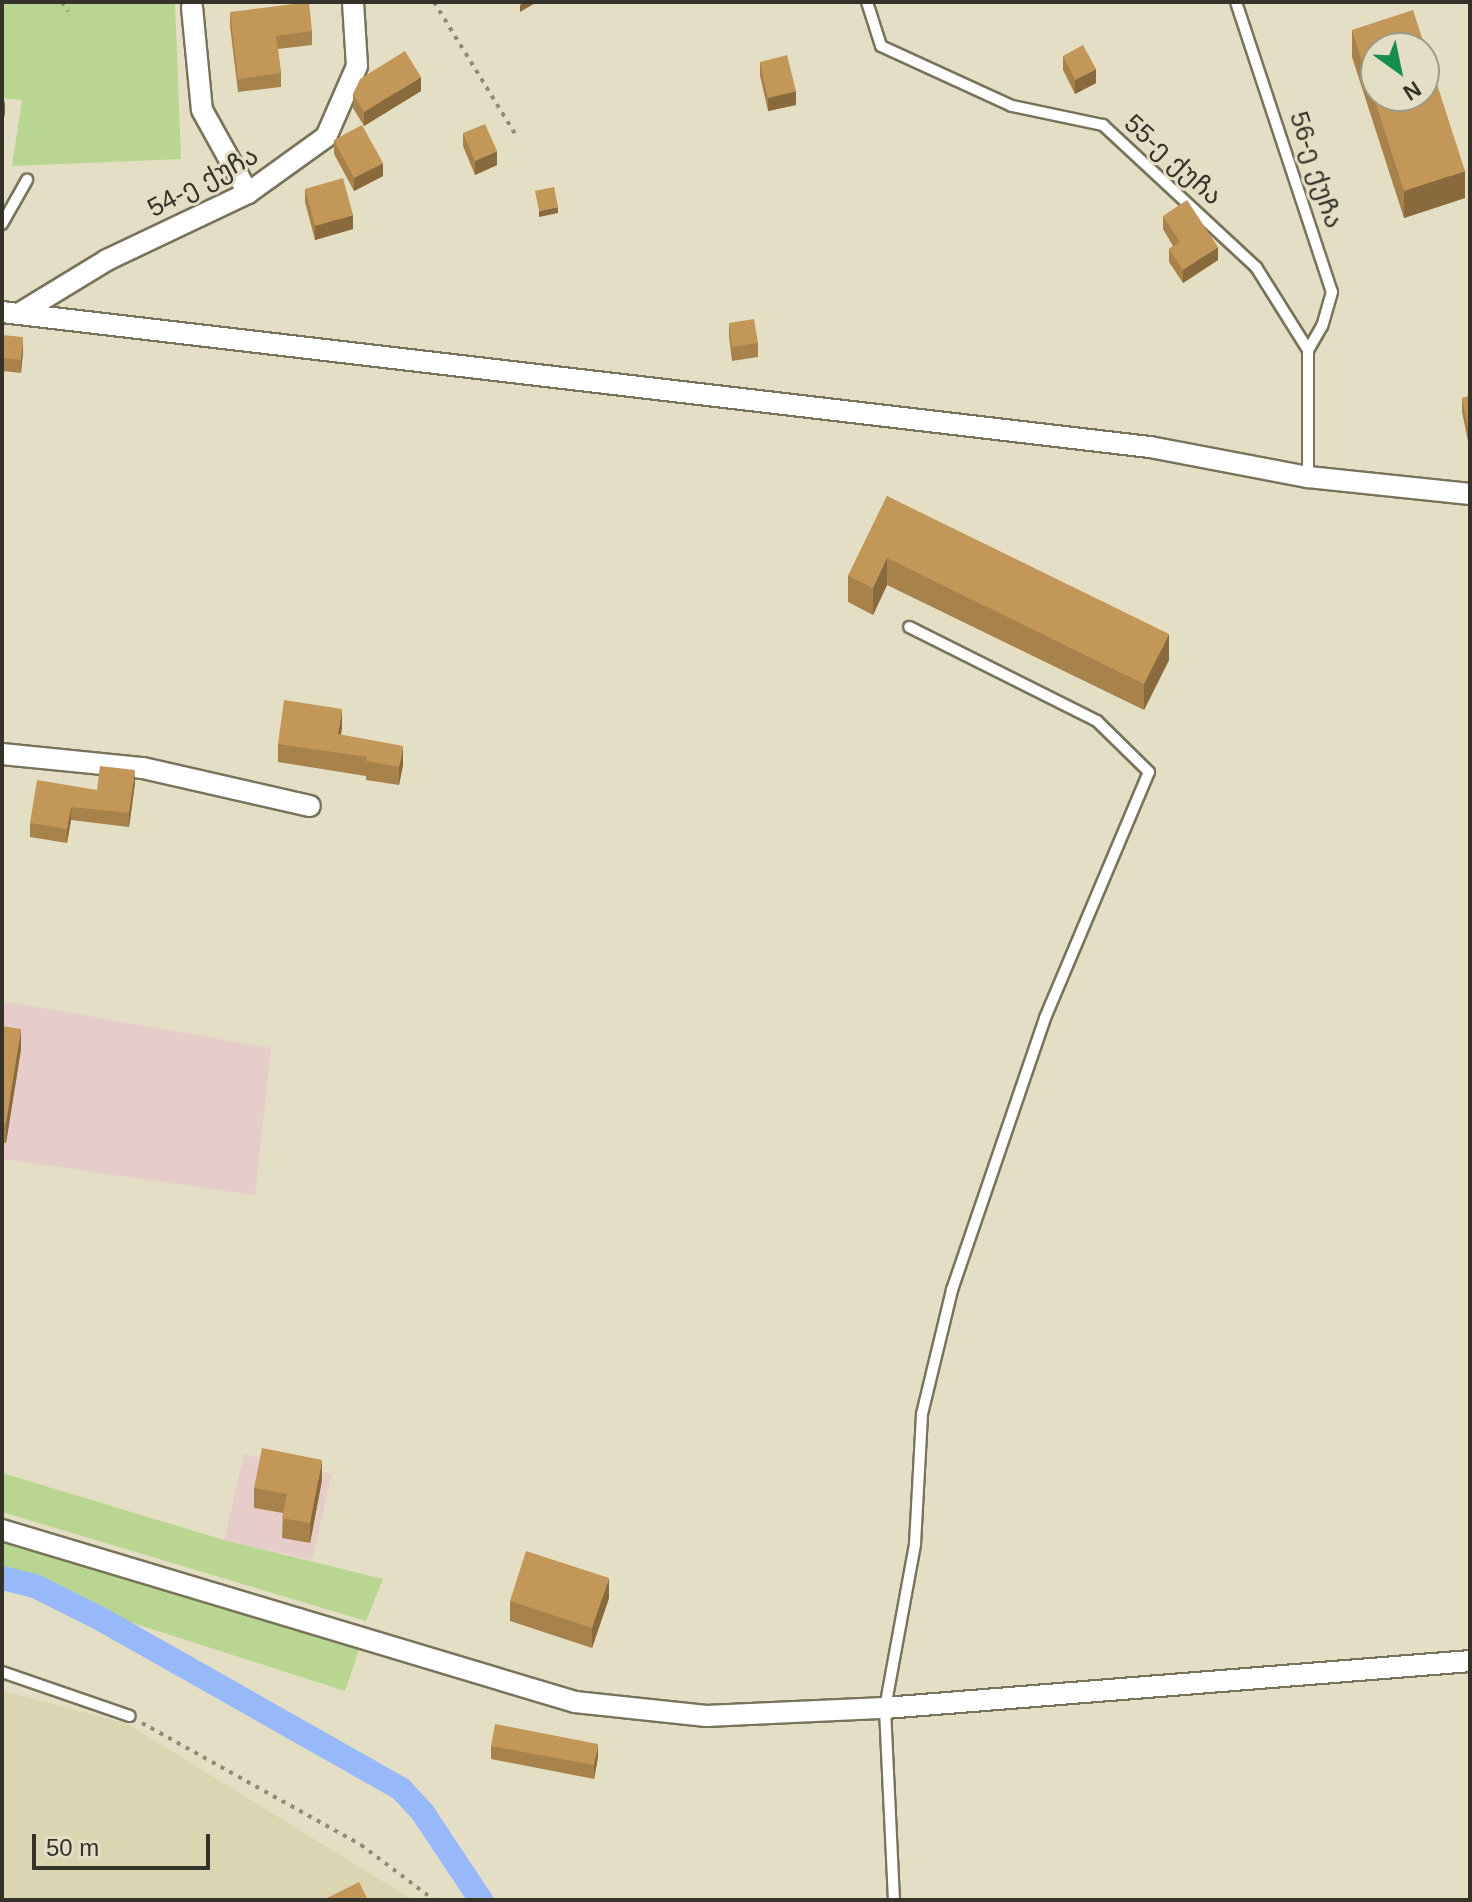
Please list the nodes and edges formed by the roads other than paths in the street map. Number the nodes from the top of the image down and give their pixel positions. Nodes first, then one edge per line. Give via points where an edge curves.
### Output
1 (353, 2) edge
2 (867, 2) edge
3 (1236, 2) edge
4 (192, 7) dead end
5 (27, 180) dead end
6 (248, 193) junction
7 (2, 224) edge
8 (11, 313) edge
9 (1308, 350) junction
10 (1308, 477) junction
11 (1470, 494) edge
12 (909, 627) dead end
13 (2, 754) edge
14 (310, 806) dead end
15 (2, 1530) edge
16 (1470, 1661) edge
17 (2, 1672) edge
18 (885, 1708) junction
19 (130, 1716) road end
20 (894, 1900) edge

1 - 6 street, 54-ე ქუჩა via 357,66 326,137
2 - 9 lane, 55-ე ქუჩა via 881,46 1012,106 1103,125 1256,267
3 - 9 lane, 56-ე ქუჩა via 1332,292
4 - 6 street via 202,110
5 - 7 lane
6 - 8 street, 54-ე ქუჩა
8 - 10 street via 1150,447
9 - 10 lane
10 - 11 street
12 - 18 lane via 1097,721 1149,772 1045,1018 952,1290 922,1414 915,1544
13 - 14 street via 143,768
15 - 18 street via 575,1702 706,1716
16 - 18 street
17 - 19 lane
18 - 20 lane

